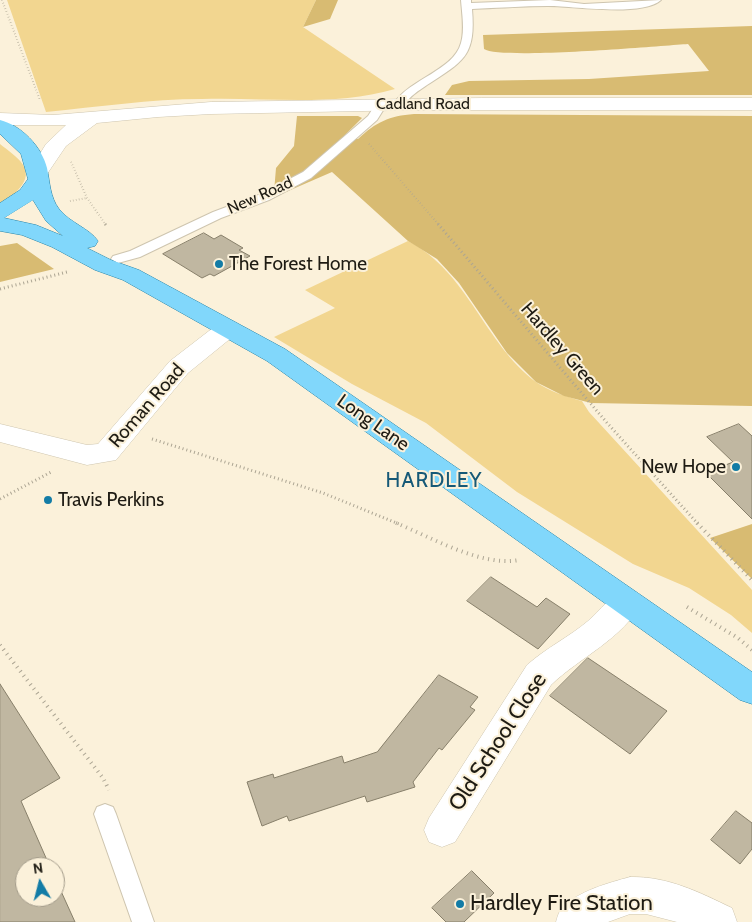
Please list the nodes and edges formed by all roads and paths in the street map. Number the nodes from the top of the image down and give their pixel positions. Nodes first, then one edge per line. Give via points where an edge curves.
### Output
1 (2, 0) edge
2 (544, 0) edge
3 (565, 0) edge
4 (656, 0) edge
5 (466, 3) edge
6 (530, 4) junction
7 (584, 7) junction
8 (390, 104) junction
9 (752, 104) edge
10 (42, 108) dead end
11 (95, 118) junction
12 (0, 119) edge
13 (0, 126) edge
14 (352, 137) junction
15 (68, 155) dead end
16 (38, 176) junction
17 (62, 203) dead end
18 (0, 213) edge
19 (0, 224) edge
20 (124, 267) junction
21 (57, 274) dead end
22 (0, 290) edge
23 (227, 328) junction
24 (126, 430) junction
25 (0, 433) edge
26 (54, 470) dead end
27 (0, 499) edge
28 (560, 556) junction
29 (752, 580) edge
30 (627, 602) junction
31 (0, 645) edge
32 (752, 690) edge
33 (108, 823) joint
34 (442, 830) dead end
35 (143, 922) edge
36 (575, 922) edge
37 (718, 922) edge

1 - 10 path
2 - 6 lane
3 - 7 lane
4 - 7 lane via 644,4
5 - 6 lane
5 - 8 lane, New Road via 469,32 464,52 455,62
6 - 7 lane
8 - 9 street, Cadland Road
8 - 11 street, Cadland Road via 177,108
8 - 14 lane, New Road
11 - 12 street, Cadland Road
11 - 16 street, Cadland Road via 75,127 57,141
13 - 16 main road, Long Lane via 33,155
14 - 20 lane, New Road via 307,175 270,195 217,215 135,254
14 - 29 path, Hardley Green via 374,147 558,366 710,538
15 - 17 path via 87,198
16 - 18 main road via 28,194
16 - 20 main road, Long Lane via 41,196 53,218
19 - 20 main road, Long Lane via 60,242 103,265
20 - 23 main road, Long Lane
21 - 22 path
23 - 24 street, Roman Road via 179,367
23 - 28 main road, Long Lane via 276,355
24 - 25 street, Roman Road via 106,453 98,455
24 - 28 path via 323,493 484,559 508,562
26 - 27 path
28 - 30 main road, Long Lane
30 - 32 main road, Long Lane
30 - 34 street, Old School Close via 598,631 539,675
31 - 33 path via 103,778 116,806
33 - 35 lane
36 - 37 street via 615,899 639,894 672,900

